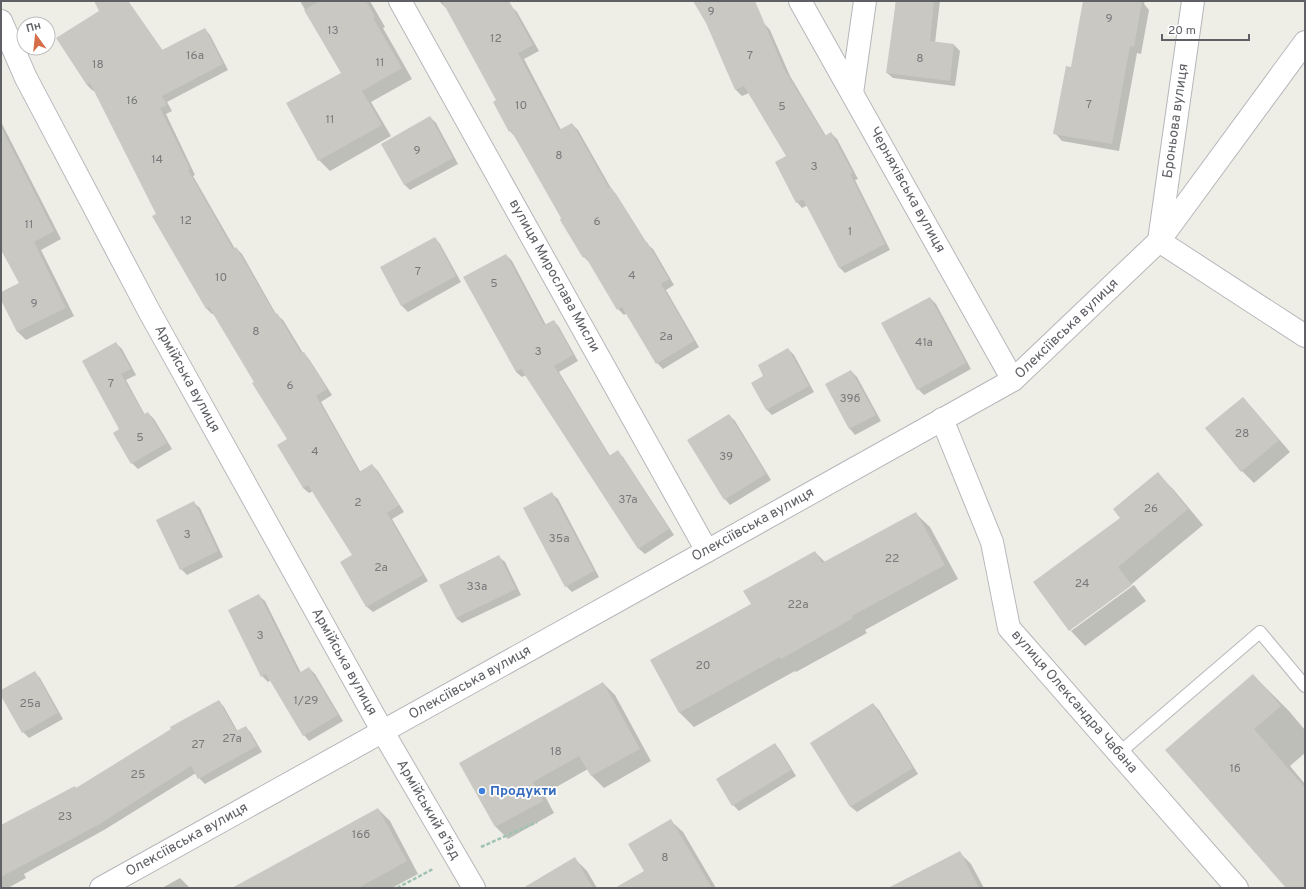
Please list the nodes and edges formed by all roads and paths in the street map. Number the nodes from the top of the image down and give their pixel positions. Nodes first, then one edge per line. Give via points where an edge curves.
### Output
1 (400, 1) edge
2 (800, 1) edge
3 (865, 1) edge
4 (1193, 1) edge
5 (1, 21) edge
6 (1305, 42) edge
7 (852, 93) junction
8 (1159, 241) junction
9 (1305, 336) edge
10 (1014, 380) junction
11 (942, 419) junction
12 (707, 551) junction
13 (1305, 686) edge
14 (383, 732) junction
15 (1119, 753) junction
16 (101, 888) edge
17 (474, 888) edge
18 (1238, 888) edge

1 - 12 street, вулиця Мирослава Мисли
2 - 7 street, Черняхівська вулиця
3 - 7 street
4 - 8 street, Броньова вулиця
5 - 14 street, Армійська вулиця via 26,78 149,311
6 - 8 street, Олексіївська вулиця
7 - 10 street, Черняхівська вулиця
8 - 9 street
8 - 10 street, Олексіївська вулиця
10 - 11 street, Олексіївська вулиця
11 - 12 street, Олексіївська вулиця
11 - 15 street, вулиця Олександра Чабана via 992,542 1009,628
12 - 14 street, Олексіївська вулиця
13 - 15 lane via 1260,632
14 - 16 street, Олексіївська вулиця
14 - 17 street, Армійський в’їзд
15 - 18 street, вулиця Олександра Чабана

